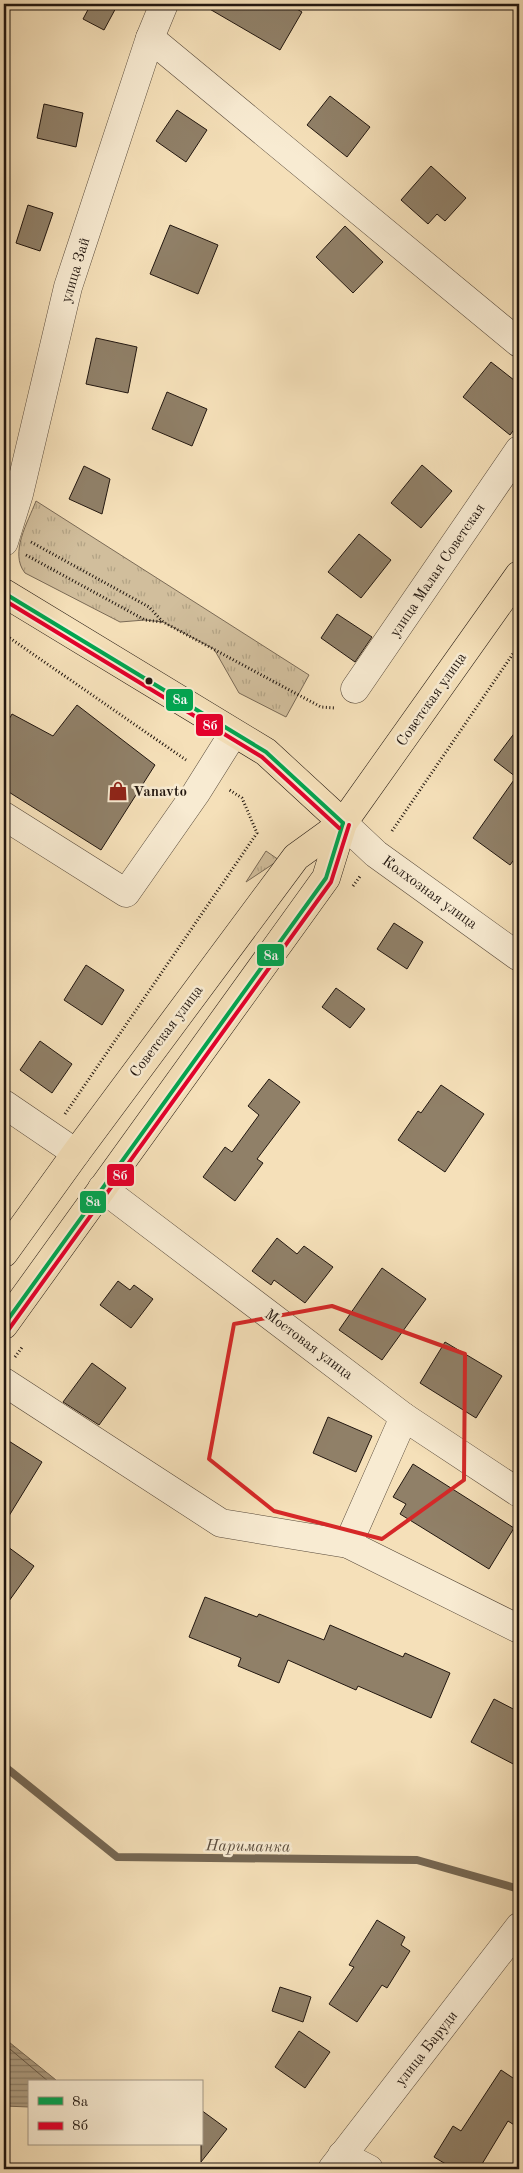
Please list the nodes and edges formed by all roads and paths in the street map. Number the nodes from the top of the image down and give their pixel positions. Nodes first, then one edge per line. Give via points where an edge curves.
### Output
1 (164, 4) edge
2 (150, 38) junction
3 (519, 343) edge
4 (519, 450) edge
5 (10, 541) edge
6 (519, 575) edge
7 (4, 593) edge
8 (163, 622) junction
9 (4, 634) edge
10 (519, 645) edge
11 (355, 689) dead end
12 (298, 695) dead end
13 (233, 734) junction
14 (207, 774) junction
15 (4, 816) edge
16 (343, 823) junction
17 (392, 831) dead end
18 (519, 957) edge
19 (4, 1104) edge
20 (50, 1136) junction
21 (76, 1153) junction
22 (102, 1188) junction
23 (4, 1253) edge
24 (4, 1326) edge
25 (4, 1382) edge
26 (404, 1417) junction
27 (519, 1493) edge
28 (348, 1544) junction
29 (519, 1629) edge
30 (518, 1929) edge
31 (337, 2162) edge
32 (369, 2169) edge

1 - 2 street, улица Зай
2 - 3 street
2 - 5 street, улица Зай via 68,287
4 - 11 street, улица Малая Советская
5 - 8 path via 149,607
5 - 8 path via 145,620
6 - 16 main road, Советская улица
7 - 13 main road
8 - 12 path
9 - 14 path
10 - 17 path
13 - 14 street
13 - 16 main road via 266,752
14 - 15 street via 126,893
14 - 20 path via 242,798 256,833
16 - 18 street, Колхозная улица via 376,854
16 - 21 main road, Советская улица via 296,857
16 - 22 main road, Советская улица via 326,878
19 - 20 street
20 - 21 street
21 - 23 main road, Советская улица
22 - 24 main road, Советская улица
22 - 26 street, Мостовая улица
25 - 28 street via 221,1523
26 - 27 street, Мостовая улица
26 - 28 street
28 - 29 street
30 - 31 street, улица Баруди
31 - 32 street

